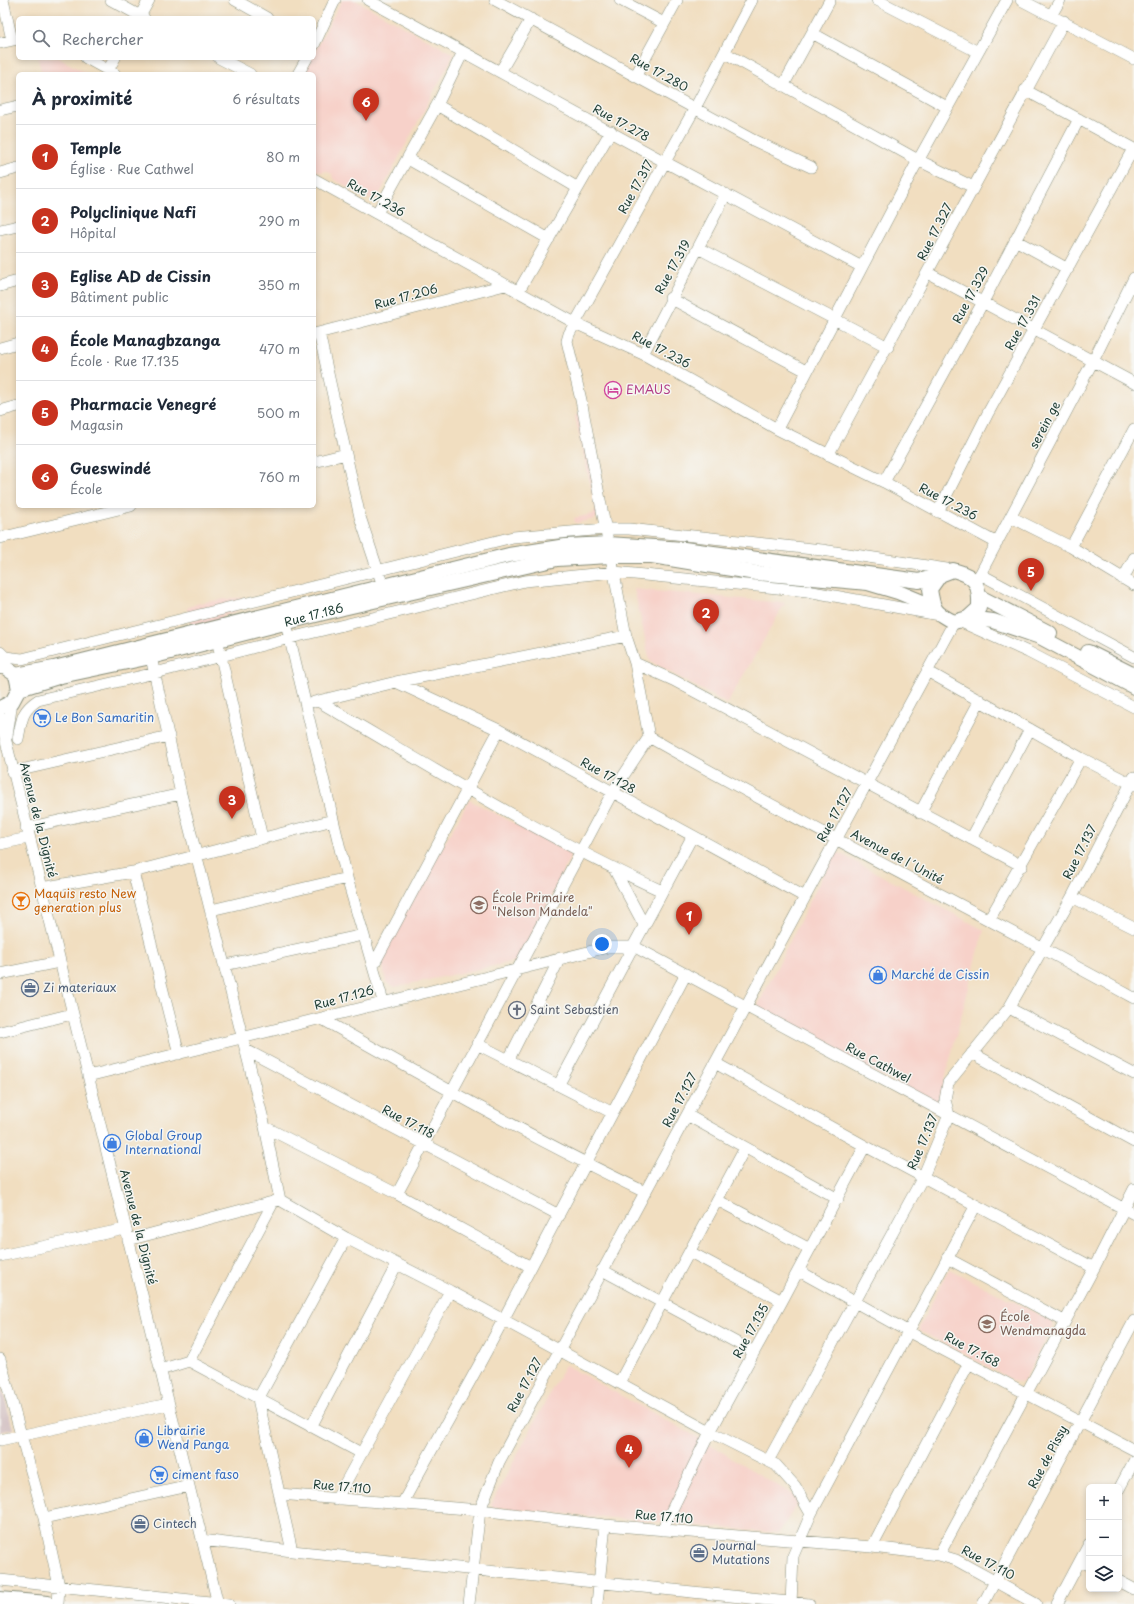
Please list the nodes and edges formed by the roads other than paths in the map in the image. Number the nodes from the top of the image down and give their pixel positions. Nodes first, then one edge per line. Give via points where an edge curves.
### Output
1 (3, 0) edge
2 (111, 0) edge
3 (149, 0) edge
4 (235, 0) edge
5 (336, 0) edge
6 (368, 0) edge
7 (496, 0) edge
8 (620, 0) edge
9 (677, 0) edge
10 (752, 0) edge
11 (830, 0) edge
12 (877, 0) edge
13 (1007, 0) edge
14 (1021, 0) edge
15 (1060, 0) edge
16 (1052, 14) junction
17 (139, 16) edge
18 (141, 16) edge
19 (263, 16) edge
20 (531, 19) junction
21 (1064, 21) junction
22 (664, 24) junction
23 (812, 34) junction
24 (15, 39) edge
25 (316, 41) edge
26 (0, 43) edge
27 (463, 52) junction
28 (978, 52) junction
29 (725, 53) junction
30 (1134, 59) edge
31 (90, 60) edge
32 (114, 60) edge
33 (224, 60) edge
34 (306, 60) edge
35 (111, 72) edge
36 (246, 72) edge
37 (299, 72) edge
38 (500, 72) junction
39 (636, 75) junction
40 (783, 86) junction
41 (1025, 90) junction
42 (437, 105) junction
43 (16, 106) edge
44 (948, 107) junction
45 (695, 108) junction
46 (0, 110) edge
47 (1079, 120) junction
48 (610, 131) junction
49 (1134, 149) edge
50 (408, 159) junction
51 (918, 160) junction
52 (665, 162) junction
53 (811, 167) dead end
54 (16, 169) edge
55 (0, 173) edge
56 (316, 180) edge
57 (972, 187) junction
58 (578, 188) junction
59 (726, 194) junction
60 (377, 213) junction
61 (16, 226) edge
62 (0, 230) edge
63 (549, 239) junction
64 (1015, 240) junction
65 (698, 248) junction
66 (862, 267) junction
67 (1068, 269) junction
68 (928, 273) junction
69 (1134, 278) edge
70 (16, 282) edge
71 (505, 285) junction
72 (0, 286) edge
73 (518, 292) junction
74 (670, 298) junction
75 (983, 302) junction
76 (835, 319) junction
77 (575, 323) junction
78 (1035, 329) junction
79 (316, 334) edge
80 (16, 344) edge
81 (888, 347) junction
82 (0, 348) edge
83 (643, 354) junction
84 (1093, 361) junction
85 (806, 371) junction
86 (1134, 383) edge
87 (16, 406) edge
88 (0, 410) edge
89 (777, 429) junction
90 (1134, 429) edge
91 (346, 454) junction
92 (828, 455) junction
93 (316, 462) edge
94 (884, 482) junction
95 (103, 509) edge
96 (938, 512) junction
97 (1011, 517) junction
98 (605, 529) junction
99 (0, 538) edge
100 (997, 543) junction
101 (1071, 547) junction
102 (609, 550) junction
103 (1134, 558) edge
104 (380, 572) junction
105 (614, 572) junction
106 (947, 573) junction
107 (978, 578) junction
108 (1123, 579) junction
109 (1134, 585) edge
110 (383, 586) junction
111 (980, 597) junction
112 (935, 610) junction
113 (960, 620) junction
114 (286, 623) junction
115 (626, 636) junction
116 (290, 638) junction
117 (217, 639) junction
118 (0, 652) edge
119 (220, 656) junction
120 (151, 657) junction
121 (1134, 657) edge
122 (635, 663) junction
123 (1, 666) edge
124 (927, 671) junction
125 (155, 673) junction
126 (16, 675) junction
127 (1134, 675) edge
128 (396, 682) junction
129 (1134, 687) edge
130 (19, 689) junction
131 (980, 700) junction
132 (318, 701) junction
133 (305, 704) junction
134 (6, 705) edge
135 (1134, 707) edge
136 (0, 717) edge
137 (1030, 729) junction
138 (499, 730) junction
139 (168, 736) junction
140 (649, 737) junction
141 (18, 739) dead end
142 (6, 742) junction
143 (1082, 758) junction
144 (12, 772) junction
145 (1133, 782) edge
146 (867, 784) junction
147 (467, 789) junction
148 (612, 793) junction
149 (181, 794) junction
150 (920, 813) junction
151 (333, 820) junction
152 (27, 833) junction
153 (692, 837) junction
154 (262, 838) junction
155 (836, 839) junction
156 (971, 839) junction
157 (0, 844) edge
158 (582, 851) junction
159 (197, 854) junction
160 (1022, 866) junction
161 (614, 869) junction
162 (133, 872) junction
163 (347, 878) junction
164 (41, 888) junction
165 (662, 891) junction
166 (805, 897) junction
167 (1072, 897) junction
168 (211, 910) junction
169 (989, 920) junction
170 (1133, 924) edge
171 (644, 925) junction
172 (364, 935) junction
173 (608, 947) joint
174 (634, 947) junction
175 (1043, 947) junction
176 (560, 958) junction
177 (59, 962) junction
178 (374, 964) junction
179 (225, 965) junction
180 (518, 969) junction
181 (0, 974) edge
182 (686, 974) junction
183 (1134, 998) edge
184 (384, 1001) junction
185 (745, 1006) junction
186 (1009, 1008) junction
187 (72, 1014) junction
188 (322, 1018) junction
189 (0, 1032) edge
190 (243, 1037) junction
191 (477, 1044) junction
192 (246, 1050) junction
193 (972, 1053) junction
194 (179, 1054) junction
195 (508, 1059) junction
196 (715, 1063) junction
197 (1134, 1074) edge
198 (88, 1076) junction
199 (559, 1084) junction
200 (451, 1093) junction
201 (611, 1112) junction
202 (687, 1115) junction
203 (949, 1115) junction
204 (265, 1127) junction
205 (1134, 1142) edge
206 (424, 1145) junction
207 (865, 1146) junction
208 (745, 1148) junction
209 (586, 1164) junction
210 (923, 1177) junction
211 (1134, 1189) edge
212 (645, 1192) junction
213 (397, 1194) junction
214 (838, 1199) junction
215 (718, 1200) junction
216 (277, 1201) junction
217 (976, 1205) junction
218 (1124, 1208) junction
219 (558, 1214) junction
220 (1134, 1214) edge
221 (127, 1234) junction
222 (346, 1238) junction
223 (810, 1249) junction
224 (690, 1252) junction
225 (0, 1256) edge
226 (948, 1258) junction
227 (397, 1264) junction
228 (530, 1267) junction
229 (1094, 1268) junction
230 (602, 1270) junction
231 (799, 1271) junction
232 (450, 1292) junction
233 (782, 1302) junction
234 (855, 1302) junction
235 (663, 1303) junction
236 (502, 1321) junction
237 (1064, 1321) junction
238 (1134, 1321) edge
239 (909, 1332) junction
240 (558, 1351) junction
241 (754, 1352) junction
242 (0, 1359) edge
243 (189, 1361) junction
244 (969, 1363) junction
245 (160, 1370) junction
246 (619, 1383) junction
247 (1026, 1392) junction
248 (258, 1400) junction
249 (168, 1404) junction
250 (1081, 1422) junction
251 (311, 1427) junction
252 (710, 1432) junction
253 (21, 1436) junction
254 (0, 1440) edge
255 (1134, 1450) edge
256 (361, 1453) junction
257 (768, 1461) junction
258 (1134, 1461) edge
259 (1122, 1484) edge
260 (189, 1486) junction
261 (279, 1494) junction
262 (336, 1500) junction
263 (402, 1504) junction
264 (480, 1510) junction
265 (811, 1514) junction
266 (44, 1518) junction
267 (605, 1525) junction
268 (662, 1530) junction
269 (202, 1540) junction
270 (799, 1541) junction
271 (872, 1547) junction
272 (292, 1551) junction
273 (939, 1555) junction
274 (1084, 1563) edge
275 (473, 1568) junction
276 (0, 1580) edge
277 (996, 1581) junction
278 (600, 1582) junction
279 (1122, 1583) edge
280 (59, 1586) junction
281 (1134, 1589) edge
282 (0, 1600) edge
283 (791, 1603) edge
284 (48, 1604) edge
285 (58, 1604) edge
286 (222, 1604) edge
287 (469, 1604) edge
288 (597, 1604) edge
289 (809, 1604) edge
290 (983, 1604) edge
291 (1036, 1604) edge
292 (1057, 1604) edge

1 - 24 street
2 - 17 street
3 - 18 street
4 - 19 street
5 - 25 street
6 - 27 street, Rue 17.278
7 - 20 street, Rue 17.280
8 - 22 street
9 - 22 street
10 - 29 street, Rue 17.317
11 - 23 street
12 - 28 street
13 - 28 street
14 - 16 street
15 - 16 street
16 - 21 street
20 - 38 street
20 - 39 street, Rue 17.280
21 - 30 street
21 - 41 street, Rue 17.327
22 - 39 street
23 - 40 street
23 - 44 street
24 - 26 street
27 - 38 street, Rue 17.278
27 - 42 street
28 - 44 street
29 - 40 street
29 - 45 street, Rue 17.317
31 - 35 street
32 - 35 street
33 - 36 street
34 - 37 street
38 - 48 street, Rue 17.278
39 - 45 street, Rue 17.280
40 - 51 street
41 - 47 street
41 - 57 street, Rue 17.327
42 - 50 street
42 - 58 street
43 - 46 street
44 - 51 street
45 - 52 street, Rue 17.317
45 - 53 street, Rue 17.280
47 - 49 street
47 - 64 street, Rue 17.329
48 - 52 street, Rue 17.278
48 - 58 street
49 - 67 street, Rue 17.331
50 - 60 street
50 - 63 street
51 - 57 street
51 - 66 street
52 - 59 street, Rue 17.278
52 - 77 street, Rue 17.317
54 - 55 street
56 - 60 street, Rue 17.236
57 - 68 street, Rue 17.327
58 - 63 street
59 - 65 street, Rue 17.319
59 - 66 street, Rue 17.278
60 - 71 street, Rue 17.236
61 - 62 street
63 - 73 street
64 - 67 street
64 - 75 street, Rue 17.329
65 - 74 street, Rue 17.319
65 - 76 street
66 - 76 street
67 - 78 street, Rue 17.331
68 - 75 street
68 - 81 street, Rue 17.327
69 - 84 street, serein ge
70 - 72 street
71 - 73 street, Rue 17.236
71 - 79 street, Rue 17.206
73 - 77 street, Rue 17.236
74 - 83 street, Rue 17.319
74 - 85 street
75 - 78 street
75 - 94 street, Rue 17.329
76 - 81 street
76 - 85 street
77 - 83 street, Rue 17.236
77 - 98 street, Rue 17.317 via 567,340 568,350
78 - 84 street
78 - 96 street, Rue 17.331 via 988,413
79 - 91 street
80 - 82 street
81 - 92 street, Rue 17.327
83 - 89 street, Rue 17.236
84 - 86 street
84 - 97 street, serein ge
85 - 89 street
87 - 88 street
89 - 92 street, Rue 17.236
90 - 101 street
91 - 93 street
91 - 104 street via 360,517
92 - 94 street, Rue 17.236
94 - 96 street, Rue 17.236
95 - 99 street
96 - 100 street, Rue 17.236
97 - 100 street, serein ge
97 - 101 street
98 - 102 street, Rue 17.317
98 - 104 street via 513,537
98 - 106 street via 629,529 822,550
100 - 107 street, serein ge
101 - 108 street
102 - 105 street, Rue 17.317
102 - 106 main road via 684,549 919,581
102 - 110 main road via 566,546 509,555
102 - 112 main road via 756,572 868,583 898,592
102 - 114 main road, Rue 17.186 via 521,566
103 - 108 street
104 - 110 street
104 - 118 street via 22,659 6,657
105 - 112 street via 807,591
105 - 115 street, Rue 17.317
105 - 116 street via 525,581
106 - 107 main road via 966,573
106 - 112 main road via 930,589
107 - 111 main road
107 - 121 street
108 - 109 street
110 - 126 main road via 54,668
111 - 113 main road via 979,608
111 - 127 main road
112 - 113 main road
113 - 124 street, Rue 17.127
113 - 129 main road via 992,620 1040,637
113 - 135 street
114 - 116 street
114 - 117 main road, Rue 17.186
115 - 122 street, Rue 17.317
115 - 128 street
116 - 119 street
116 - 133 street
117 - 119 street
117 - 120 main road, Rue 17.186
119 - 125 street
119 - 154 street
120 - 125 street
120 - 130 main road, Rue 17.186 via 61,676
122 - 140 street, Rue 17.317
122 - 146 street via 674,680
123 - 126 main road
124 - 131 street
124 - 146 street, Rue 17.127
125 - 139 street
125 - 141 street via 38,700 24,713
126 - 130 main road
128 - 132 street
128 - 138 street, Rue 17.128
130 - 134 main road
131 - 137 street
131 - 150 street
132 - 133 street
132 - 147 street
133 - 151 street
134 - 142 street
136 - 142 street, Avenue de la Dignité
137 - 143 street
137 - 156 street
138 - 147 street
138 - 148 street, Rue 17.128
139 - 144 street
139 - 149 street
140 - 148 street
140 - 155 street, Avenue de l´Unité via 749,794
142 - 144 street, Avenue de la Dignité
143 - 145 street
143 - 160 street
144 - 152 street, Avenue de la Dignité
145 - 167 street, Rue 17.137
146 - 150 street
146 - 155 street, Rue 17.127
147 - 158 street
147 - 178 street
148 - 153 street, Rue 17.128
148 - 158 street
149 - 152 street
149 - 159 street
150 - 156 street
151 - 154 street
151 - 163 street
152 - 157 street
152 - 164 street, Avenue de la Dignité
153 - 165 street
153 - 166 street, Rue 17.128
154 - 159 street
155 - 166 street, Rue 17.127
155 - 169 street, Avenue de l´Unité
156 - 160 street
158 - 161 street
158 - 180 street
159 - 162 street
159 - 168 street
160 - 169 street
161 - 165 street
161 - 171 street
162 - 164 street
162 - 194 street
163 - 168 street
163 - 172 street
164 - 177 street, Avenue de la Dignité
165 - 171 street
166 - 185 street, Rue 17.127
167 - 170 street
167 - 175 street, Rue 17.137
168 - 179 street
169 - 175 street, Avenue de l´Unité
171 - 174 street
172 - 178 street
172 - 179 street
173 - 174 street, Rue Cathwel
173 - 176 street, Rue 17.126
174 - 182 street, Rue Cathwel
174 - 199 street
175 - 183 street, Avenue de l´Unité
175 - 186 street, Rue 17.137
176 - 180 street, Rue 17.126
176 - 195 street
177 - 181 street
177 - 187 street, Avenue de la Dignité
178 - 184 street
179 - 190 street
180 - 184 street, Rue 17.126
180 - 191 street
182 - 185 street, Rue Cathwel
182 - 201 street
184 - 188 street, Rue 17.126
185 - 196 street, Rue 17.127
185 - 203 street, Rue Cathwel
186 - 193 street, Rue 17.137
186 - 197 street
187 - 189 street
187 - 198 street, Avenue de la Dignité
188 - 190 street, Rue 17.126
188 - 200 street
190 - 192 street
190 - 194 street, Rue 17.126
191 - 195 street
191 - 200 street
192 - 204 street
192 - 206 street, Rue 17.118
193 - 203 street, Rue 17.137 via 948,1083 944,1100
193 - 205 street
194 - 198 street, Rue 17.126
195 - 199 street
196 - 202 street, Rue 17.127
196 - 207 street
198 - 221 street, Avenue de la Dignité
199 - 201 street
200 - 206 street
200 - 209 street
201 - 209 street
202 - 208 street
202 - 212 street, Rue 17.127
203 - 210 street, Rue 17.137
203 - 218 street, Rue Cathwel
204 - 213 street
204 - 216 street
206 - 213 street
206 - 219 street, Rue 17.118
207 - 210 street
207 - 214 street, Rue 17.135
208 - 214 street
208 - 215 street
209 - 212 street
209 - 219 street
210 - 217 street
210 - 234 street, Rue 17.137
211 - 218 street
212 - 230 street, Rue 17.127
213 - 228 street
214 - 223 street, Rue 17.135
215 - 223 street
215 - 224 street
216 - 221 street
216 - 222 street
216 - 243 street
217 - 226 street
217 - 229 street
218 - 220 street, Rue Cathwel
218 - 229 street
219 - 228 street
221 - 225 street
221 - 245 street, Avenue de la Dignité
222 - 227 street
222 - 248 street
223 - 231 street, Rue 17.135
224 - 233 street
224 - 235 street
226 - 237 street
226 - 239 street
227 - 232 street
227 - 251 street
228 - 236 street
229 - 237 street
230 - 235 street
230 - 240 street, Rue 17.127
231 - 233 street, Rue 17.135
231 - 234 street, Rue 17.168
232 - 236 street
232 - 256 street
233 - 241 street, Rue 17.135
234 - 239 street, Rue 17.168
234 - 257 street, Rue 17.137
235 - 241 street
235 - 246 street
236 - 240 street
236 - 263 street
237 - 247 street
238 - 250 street, Rue de Pissy
239 - 244 street, Rue 17.168
239 - 265 street
240 - 246 street
240 - 264 street, Rue 17.127 via 499,1462
241 - 252 street, Rue 17.135
242 - 253 street
243 - 245 street
243 - 248 street
244 - 247 street, Rue 17.168
244 - 271 street
245 - 249 street, Avenue de la Dignité
246 - 252 street
247 - 250 street, Rue 17.168
247 - 273 street
248 - 251 street
248 - 261 street
249 - 253 street
249 - 260 street, Avenue de la Dignité
250 - 255 street, Rue 17.168
250 - 277 street, Rue de Pissy
251 - 256 street
252 - 257 street
252 - 268 street, Rue 17.135
253 - 254 street
253 - 266 street
256 - 262 street
257 - 265 street via 784,1472
258 - 259 street
260 - 266 street
260 - 269 street, Avenue de la Dignité
261 - 262 street, Rue 17.110
261 - 272 street
262 - 263 street, Rue 17.110
263 - 264 street, Rue 17.110
264 - 267 street, Rue 17.110
264 - 275 street, Rue 17.127
265 - 270 street
266 - 280 street
267 - 268 street, Rue 17.110
267 - 278 street
268 - 270 street, Rue 17.110
269 - 272 street
269 - 286 street, Avenue de la Dignité
270 - 271 street, Rue 17.110
270 - 283 street via 793,1556
271 - 273 street, Rue 17.110
272 - 275 street
273 - 277 street, Rue 17.110 via 956,1560
274 - 292 street
275 - 278 street
275 - 287 street, Rue 17.127
276 - 280 street
277 - 290 street, Rue de Pissy
277 - 291 street, Rue 17.110
278 - 283 street
278 - 288 street
279 - 281 street
280 - 285 street
280 - 286 street
282 - 284 highway
283 - 289 street

